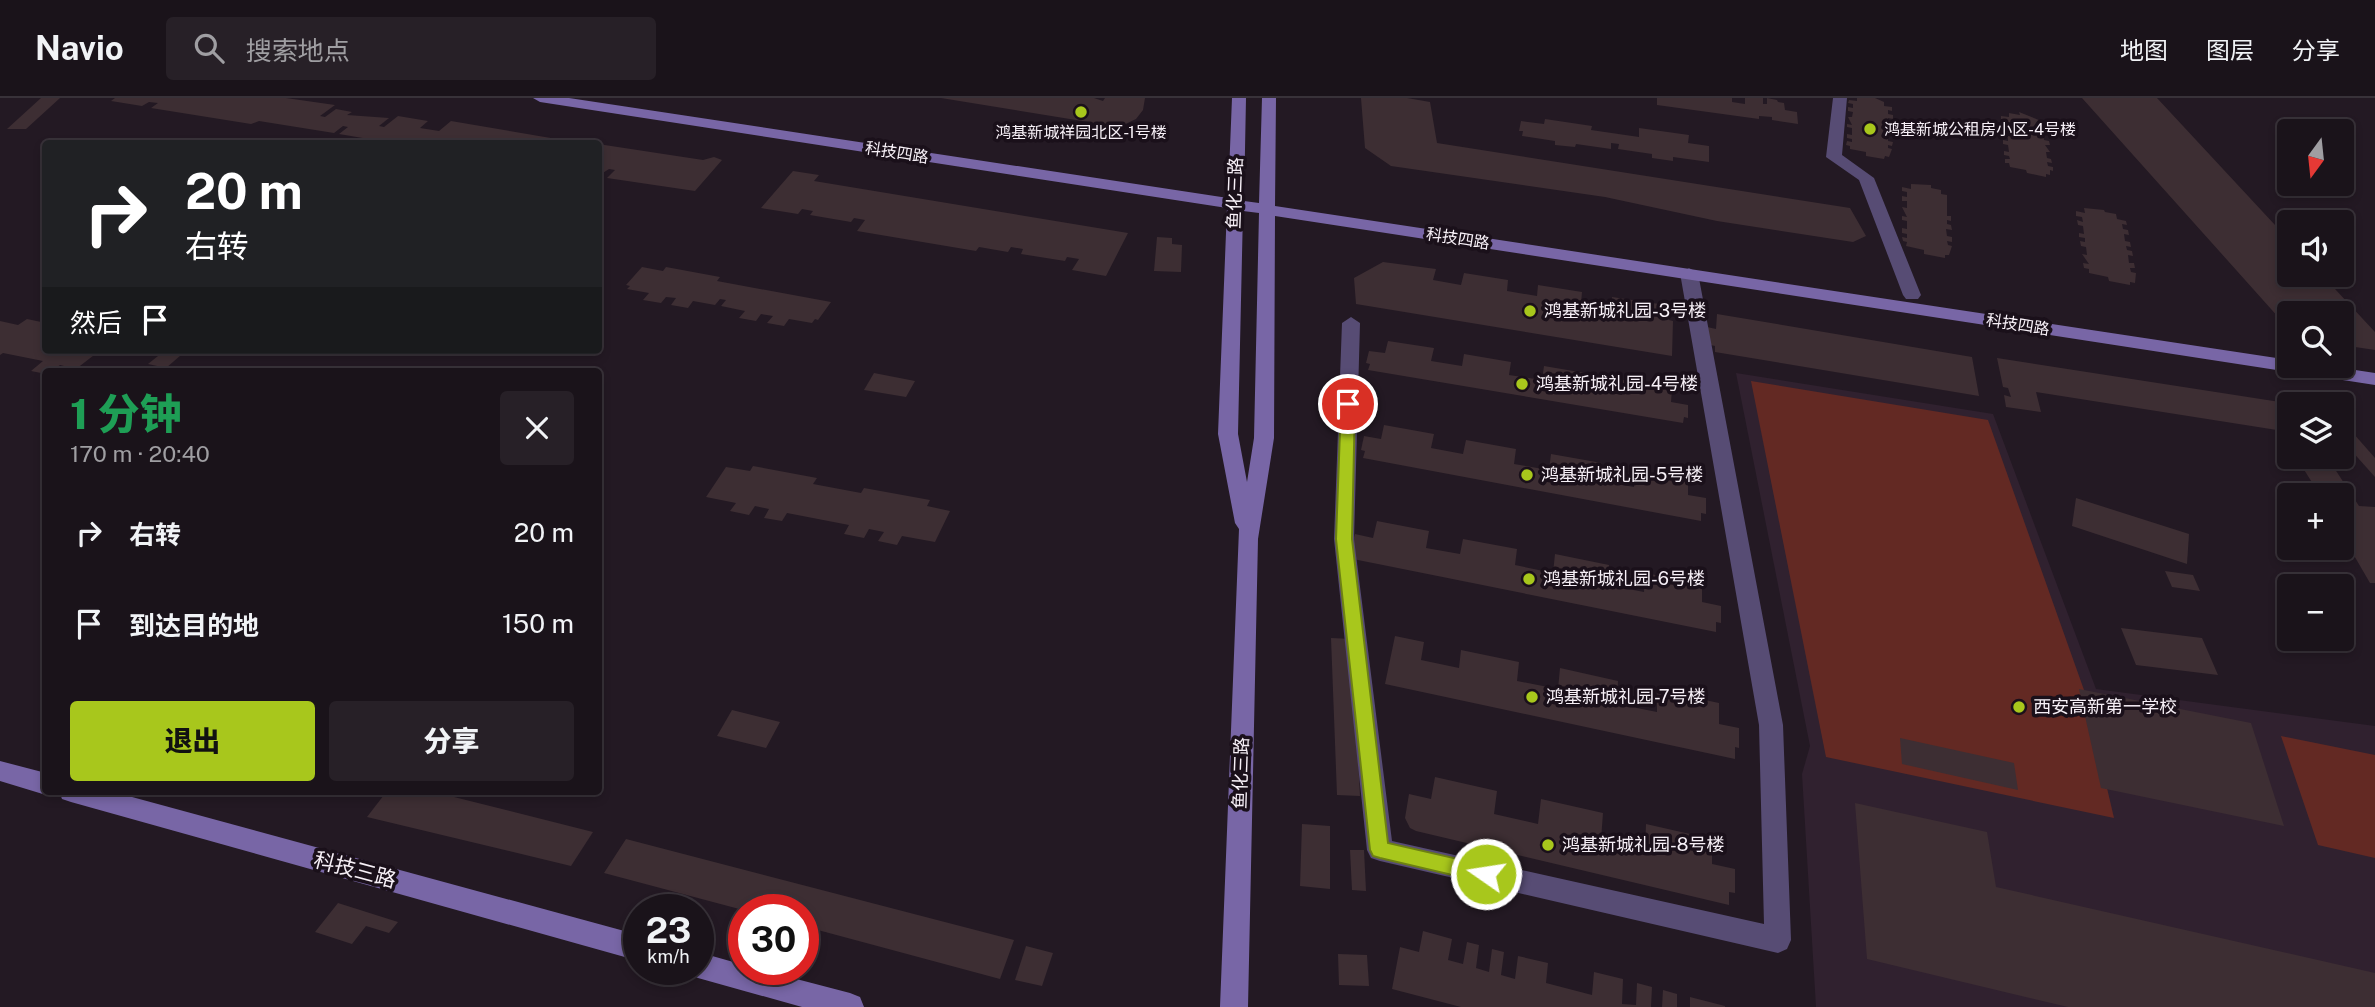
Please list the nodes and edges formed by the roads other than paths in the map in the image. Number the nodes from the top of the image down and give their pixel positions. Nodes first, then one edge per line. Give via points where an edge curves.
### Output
1 (540, 98) edge
2 (612, 98) edge
3 (1239, 98) edge
4 (1269, 98) edge
5 (1840, 98) edge
6 (1234, 198) junction
7 (1266, 202) junction
8 (1689, 273) junction
9 (1912, 295) junction
10 (1351, 323) dead end
11 (2277, 352) edge
12 (2354, 364) edge
13 (2375, 367) edge
14 (2375, 379) edge
15 (1248, 539) junction
16 (0, 771) edge
17 (42, 783) edge
18 (85, 795) edge
19 (623, 944) edge
20 (714, 969) edge
21 (850, 1007) edge
22 (1234, 1007) edge

1 - 6 street, 科技四路
2 - 6 street, 科技四路
3 - 6 street, 鱼化三路
4 - 7 street, 鱼化三路
5 - 9 street via 1834,157 1867,178
6 - 7 street, 科技四路
6 - 15 street, 鱼化三路 via 1228,434
7 - 8 street, 科技四路
7 - 9 street, 科技四路
7 - 15 street, 鱼化三路 via 1264,438
8 - 10 street via 1772,725 1778,940 1380,850 1344,539
8 - 14 street, 科技四路
9 - 11 street, 科技四路
12 - 13 street
15 - 22 street, 鱼化三路
16 - 17 street
18 - 19 street, 科技三路
20 - 21 street

